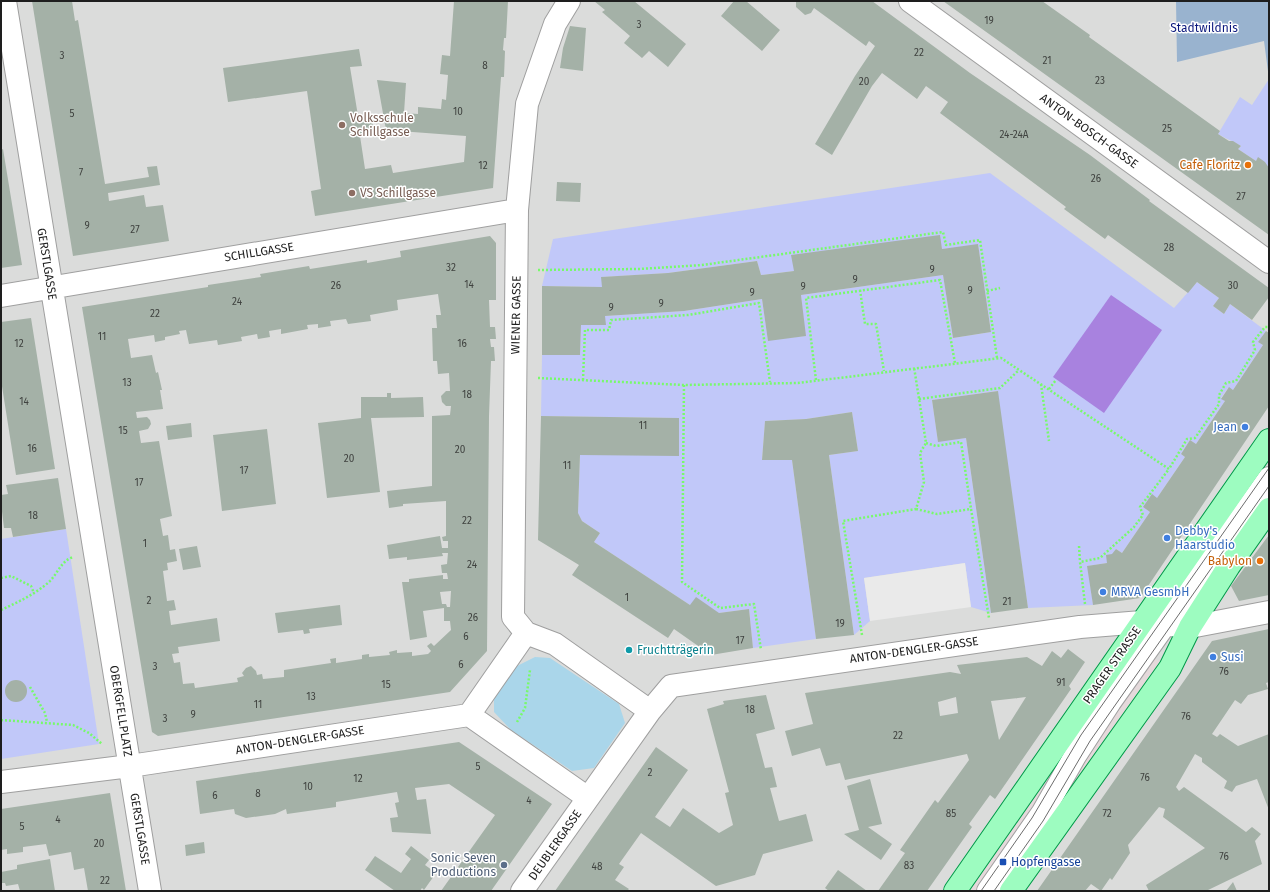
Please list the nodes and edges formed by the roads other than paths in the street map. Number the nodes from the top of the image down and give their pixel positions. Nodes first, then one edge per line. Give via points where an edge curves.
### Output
1 (5, 1) edge
2 (569, 1) edge
3 (910, 1) edge
4 (517, 210) junction
5 (1269, 262) edge
6 (50, 287) junction
7 (1, 296) edge
8 (1269, 440) edge
9 (1269, 478) edge
10 (1269, 509) edge
11 (90, 527) joint
12 (1269, 612) edge
13 (1142, 622) junction
14 (1165, 624) junction
15 (1190, 627) junction
16 (526, 633) junction
17 (650, 711) junction
18 (470, 714) junction
19 (130, 766) junction
20 (1, 782) edge
21 (588, 798) junction
22 (150, 891) edge
23 (522, 891) edge
24 (955, 891) edge
25 (988, 891) edge
26 (1011, 891) edge

1 - 6 street, GERSTLGASSE
2 - 4 street, WIENER GASSE via 555,24 526,104
3 - 5 street, ANTON-BOSCH-GASSE
4 - 6 street, SCHILLGASSE
4 - 16 street, WIENER GASSE via 512,617
6 - 7 street, SCHILLGASSE
6 - 11 street, GERSTLGASSE
8 - 13 main road, PRAGER STRASSE
9 - 14 street
10 - 15 main road
11 - 19 street, OBERGFELLPLATZ
12 - 15 street
13 - 14 street, ANTON-DENGLER-GASSE
13 - 17 street, ANTON-DENGLER-GASSE via 1088,626 992,639 671,686
13 - 24 main road, PRAGER STRASSE
14 - 15 street, ANTON-DENGLER-GASSE
14 - 25 street via 1090,732 1043,812
15 - 26 main road via 1168,672
16 - 17 street via 555,644
16 - 18 street
17 - 21 street, DEUBLERGASSE
18 - 19 street, ANTON-DENGLER-GASSE
18 - 21 street
19 - 20 street, OBERGFELLPLATZ
19 - 22 street, GERSTLGASSE
21 - 23 street, DEUBLERGASSE

